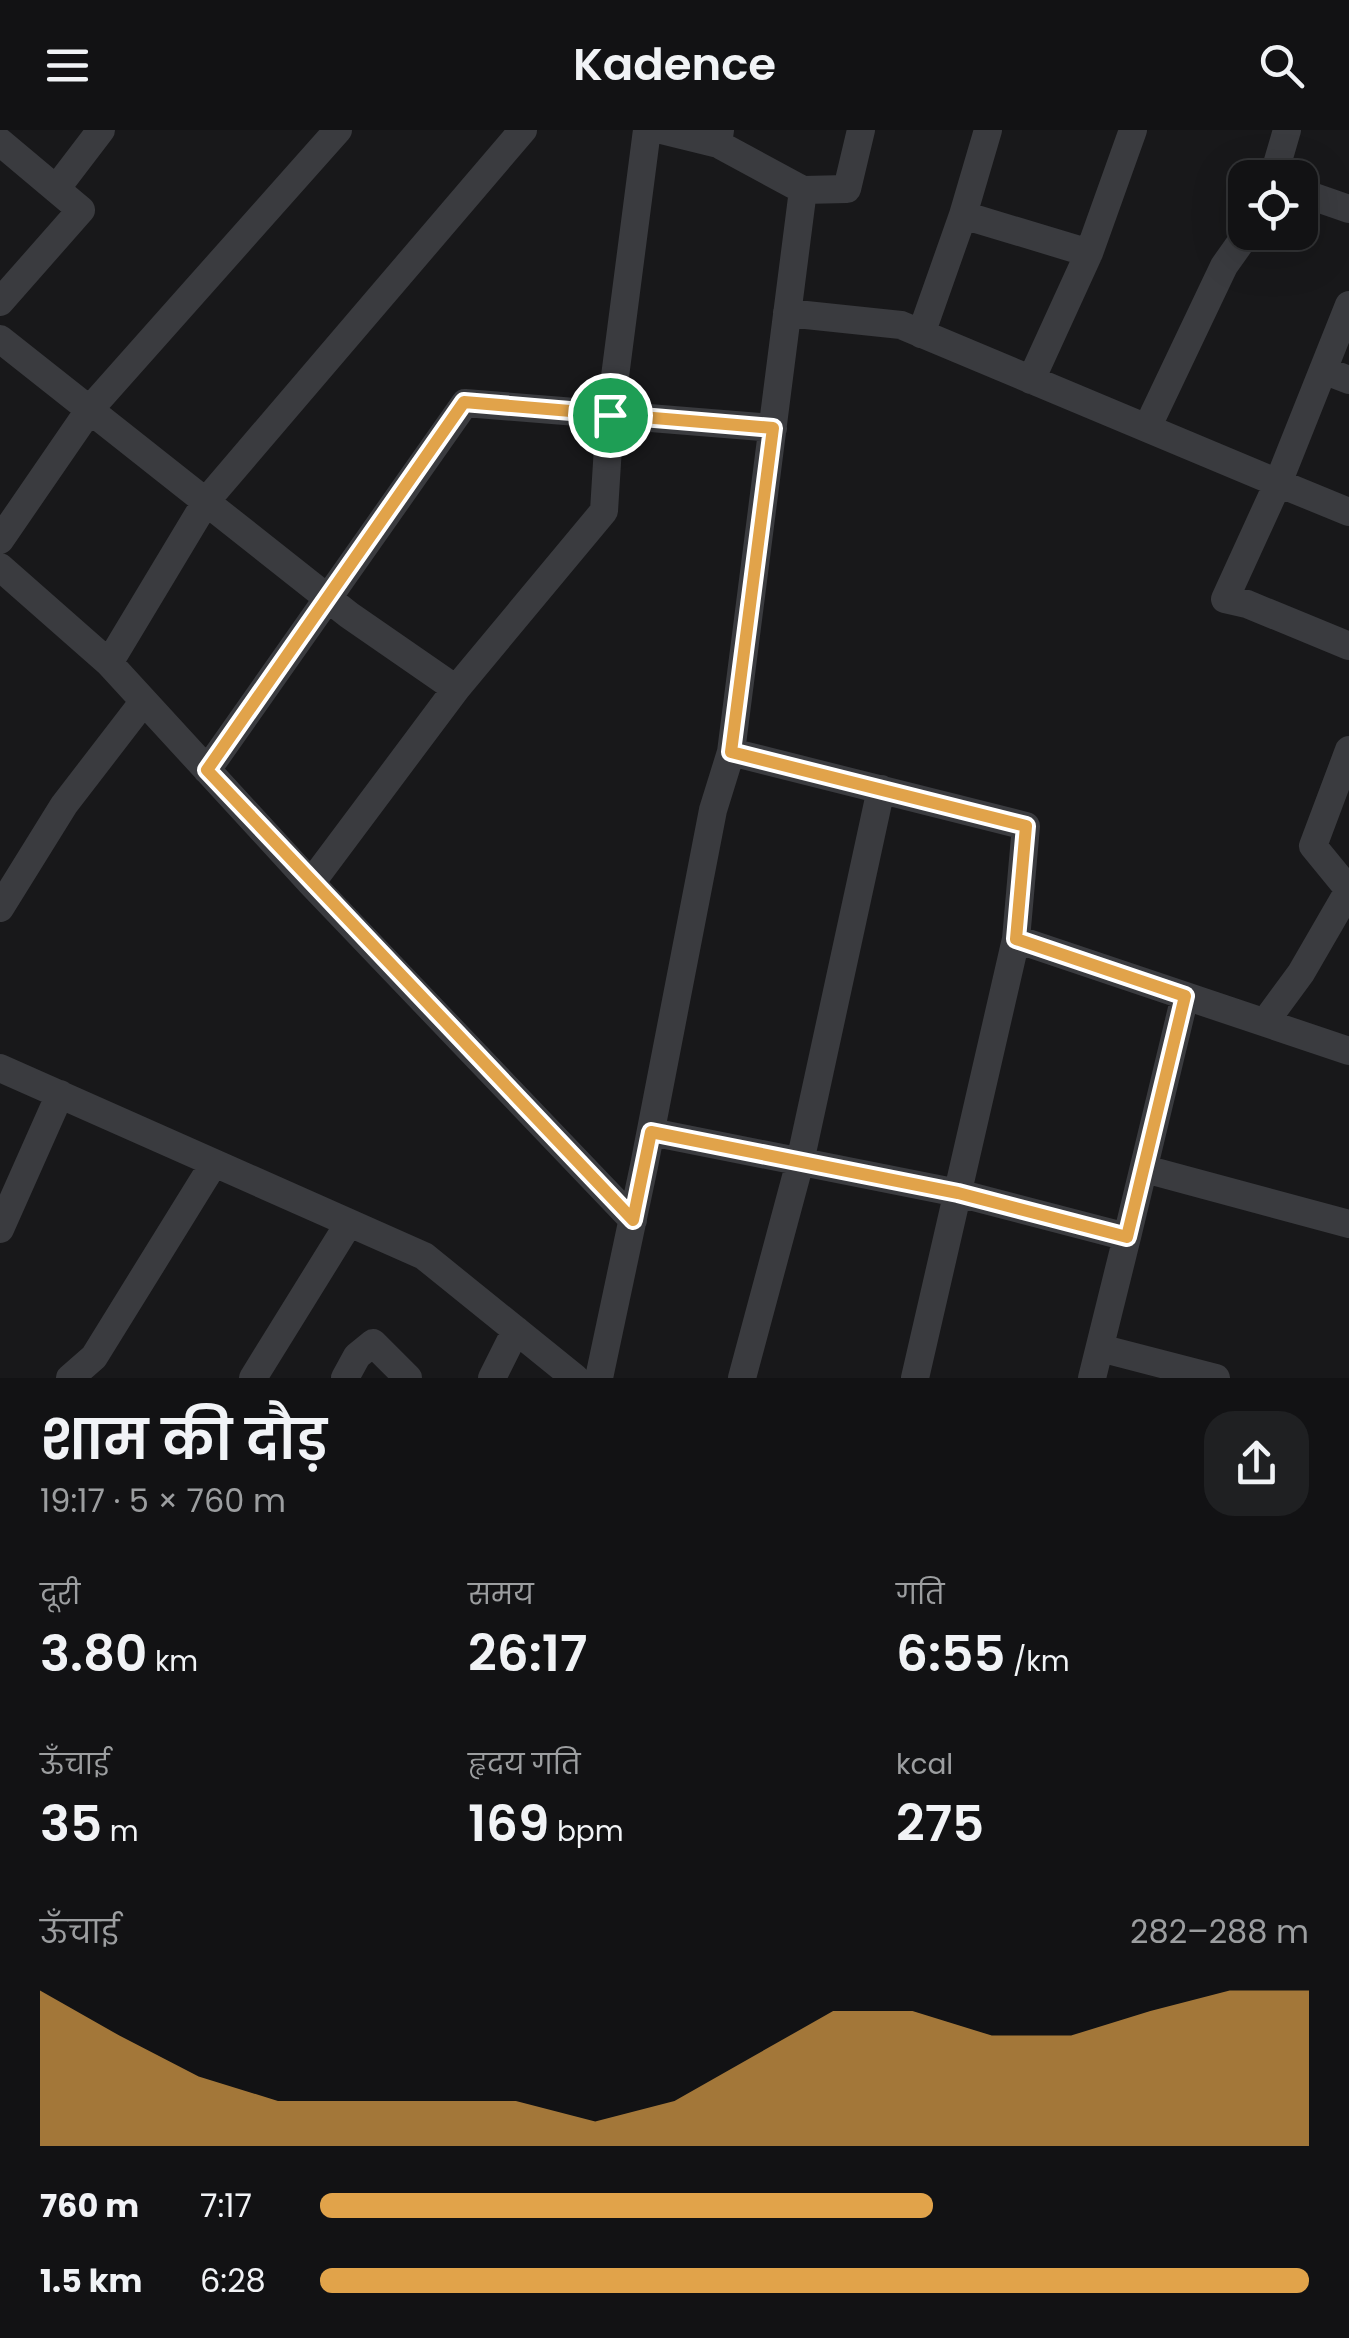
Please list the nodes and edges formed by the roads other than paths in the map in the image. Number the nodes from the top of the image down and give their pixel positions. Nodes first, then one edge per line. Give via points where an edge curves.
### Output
1 (101, 130) edge
2 (338, 130) edge
3 (523, 130) edge
4 (647, 130) edge
5 (661, 130) edge
6 (861, 130) edge
7 (988, 130) edge
8 (1133, 130) edge
9 (1287, 130) edge
10 (719, 137) edge
11 (0, 142) edge
12 (1278, 160) edge
13 (56, 189) junction
14 (803, 190) junction
15 (1318, 199) edge
16 (1349, 210) edge
17 (963, 215) junction
18 (1235, 250) edge
19 (1088, 253) junction
20 (0, 302) edge
21 (1349, 305) edge
22 (787, 314) junction
23 (921, 334) junction
24 (0, 339) edge
25 (1336, 375) edge
26 (1031, 380) junction
27 (90, 409) junction
28 (610, 415) junction
29 (773, 428) junction
30 (1147, 428) junction
31 (1278, 483) junction
32 (207, 500) junction
33 (1349, 512) edge
34 (0, 540) edge
35 (0, 567) edge
36 (328, 598) junction
37 (1349, 646) edge
38 (109, 663) junction
39 (456, 689) junction
40 (144, 701) junction
41 (1349, 750) edge
42 (731, 752) junction
43 (207, 770) junction
44 (881, 789) junction
45 (310, 883) junction
46 (0, 908) edge
47 (1016, 939) junction
48 (1185, 996) junction
49 (1265, 1022) junction
50 (1349, 1050) edge
51 (0, 1068) edge
52 (60, 1094) junction
53 (651, 1132) junction
54 (800, 1162) junction
55 (214, 1163) junction
56 (1145, 1170) junction
57 (958, 1193) junction
58 (633, 1220) junction
59 (349, 1223) junction
60 (1349, 1224) edge
61 (0, 1230) edge
62 (1127, 1237) junction
63 (516, 1330) junction
64 (1100, 1348) junction
65 (70, 1378) edge
66 (253, 1378) edge
67 (344, 1378) edge
68 (408, 1378) edge
69 (492, 1378) edge
70 (574, 1378) edge
71 (599, 1378) edge
72 (742, 1378) edge
73 (915, 1378) edge
74 (1092, 1378) edge
75 (1216, 1378) edge

1 - 13 street
2 - 27 street
3 - 32 street
4 - 28 street
5 - 10 street
6 - 14 street via 848,189
7 - 17 street
8 - 19 street
9 - 12 street
10 - 14 street
11 - 13 street
13 - 20 street via 81,210
14 - 22 street
15 - 16 street
17 - 19 street
17 - 23 street
18 - 30 street
19 - 26 street
21 - 25 street
22 - 23 street
22 - 29 street
23 - 26 street
24 - 27 street
25 - 31 street
26 - 30 street
27 - 32 street
27 - 34 street
28 - 29 street
28 - 36 street via 464,402
28 - 39 street via 604,511
29 - 42 street
30 - 31 street
31 - 33 street
31 - 37 street via 1226,599
32 - 36 street
32 - 38 street
35 - 38 street
36 - 39 street
36 - 43 street
38 - 40 street
39 - 45 street
40 - 43 street
40 - 46 street via 64,805
41 - 49 street via 1313,846 1349,890
42 - 44 street
42 - 53 street via 713,810
43 - 45 street
44 - 47 street via 1026,826
44 - 54 street
45 - 58 street
47 - 48 street
47 - 57 street
48 - 49 street
48 - 56 street
49 - 50 street
51 - 52 street
52 - 55 street
52 - 61 street
53 - 54 street
53 - 58 street
54 - 57 street
54 - 72 street
55 - 59 street
55 - 65 street via 94,1357
56 - 60 street
56 - 62 street
57 - 62 street
57 - 73 street
58 - 71 street
59 - 63 street via 424,1256
59 - 66 street
62 - 64 street
63 - 69 street
63 - 70 street
64 - 74 street
64 - 75 street
67 - 68 street via 373,1344

